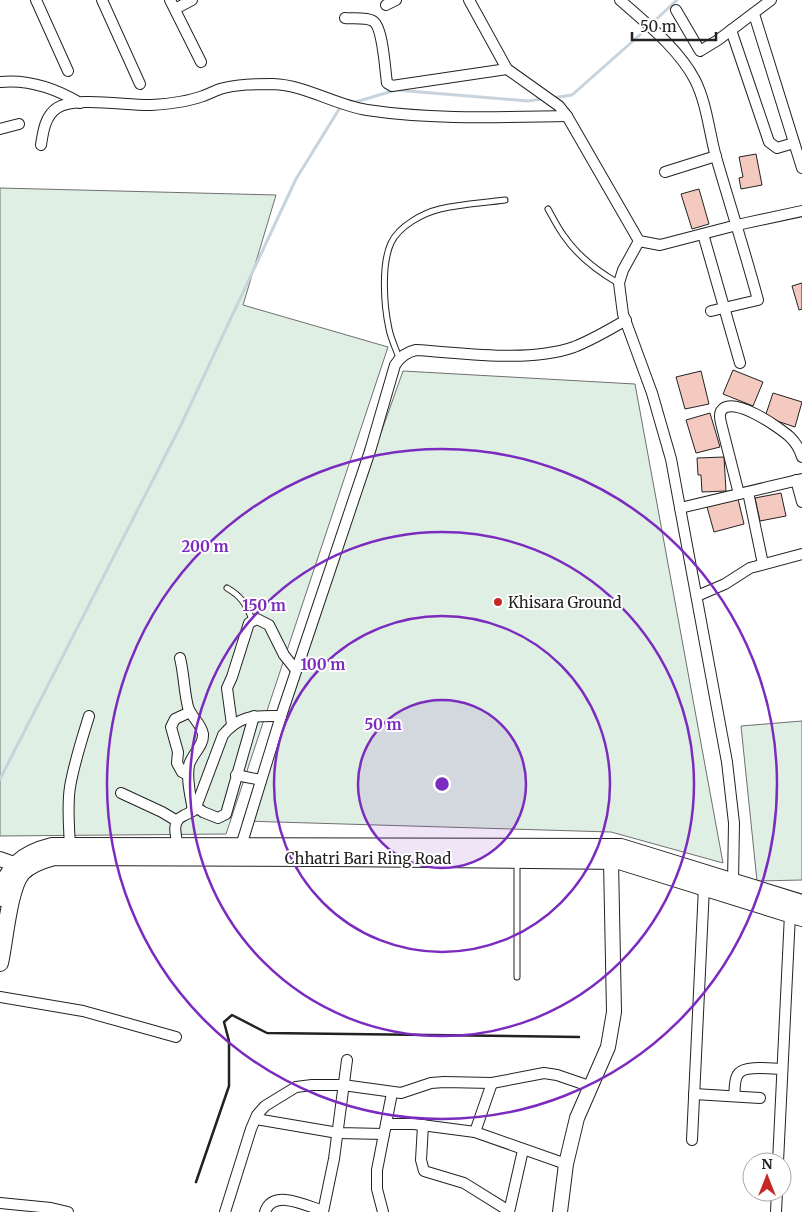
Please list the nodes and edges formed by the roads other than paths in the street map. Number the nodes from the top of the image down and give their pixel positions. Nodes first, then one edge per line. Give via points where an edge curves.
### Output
1 (36, 0) edge
2 (102, 0) edge
3 (192, 0) edge
4 (396, 0) edge
5 (469, 0) edge
6 (620, 0) edge
7 (771, 0) edge
8 (172, 4) edge
9 (386, 6) dead end
10 (676, 10) dead end
11 (754, 14) junction
12 (345, 18) dead end
13 (731, 30) junction
14 (201, 62) dead end
15 (507, 69) junction
16 (68, 71) dead end
17 (0, 82) edge
18 (140, 84) dead end
19 (80, 103) junction
20 (567, 116) junction
21 (19, 124) dead end
22 (0, 129) edge
23 (794, 143) junction
24 (41, 145) dead end
25 (716, 156) junction
26 (802, 168) edge
27 (665, 172) dead end
28 (504, 200) dead end
29 (548, 209) dead end
30 (802, 211) edge
31 (737, 225) junction
32 (703, 234) junction
33 (639, 241) junction
34 (619, 284) junction
35 (725, 309) junction
36 (711, 311) dead end
37 (626, 320) junction
38 (400, 358) junction
39 (740, 363) dead end
40 (802, 457) edge
41 (799, 480) edge
42 (744, 493) junction
43 (802, 502) edge
44 (680, 508) junction
45 (802, 554) edge
46 (763, 564) junction
47 (227, 588) dead end
48 (697, 596) junction
49 (252, 620) junction
50 (180, 658) dead end
51 (296, 670) junction
52 (190, 712) junction
53 (89, 716) dead end
54 (254, 716) junction
55 (281, 716) junction
56 (232, 725) junction
57 (188, 775) junction
58 (236, 775) junction
59 (261, 780) junction
60 (121, 793) dead end
61 (195, 809) junction
62 (177, 821) junction
63 (70, 846) junction
64 (178, 846) junction
65 (241, 846) junction
66 (517, 860) junction
67 (611, 861) junction
68 (7, 862) edge
69 (733, 882) junction
70 (704, 887) junction
71 (0, 898) edge
72 (798, 912) edge
73 (0, 963) edge
74 (516, 977) dead end
75 (0, 997) edge
76 (176, 1037) dead end
77 (347, 1060) dead end
78 (782, 1069) junction
79 (492, 1083) junction
80 (343, 1085) junction
81 (592, 1087) junction
82 (392, 1093) junction
83 (694, 1094) junction
84 (734, 1096) junction
85 (760, 1098) dead end
86 (256, 1119) junction
87 (423, 1125) junction
88 (385, 1129) junction
89 (475, 1132) junction
90 (338, 1133) junction
91 (692, 1140) dead end
92 (523, 1150) junction
93 (778, 1152) edge
94 (566, 1164) junction
95 (0, 1203) edge
96 (68, 1212) edge
97 (225, 1212) edge
98 (265, 1212) edge
99 (323, 1212) edge
100 (383, 1212) edge
101 (509, 1212) edge
102 (560, 1212) edge

1 - 16 street
2 - 18 street
3 - 8 street
4 - 9 street
5 - 15 street
6 - 25 street via 687,66 703,101
7 - 11 street
8 - 14 street
10 - 13 street via 700,51
11 - 13 street
11 - 23 street
12 - 15 street via 370,20 376,24 387,82 392,86
13 - 23 street via 769,142 776,148
15 - 20 street via 559,106
17 - 19 street via 15,80 37,84 62,92
19 - 20 street via 151,105 185,101 230,87 276,84 368,110 474,118
19 - 24 street via 54,112 44,126
20 - 33 street
21 - 22 street
23 - 26 street
25 - 27 street
25 - 31 street
28 - 38 lane via 439,209 404,227 391,242 385,266 386,306 389,330
29 - 34 lane via 565,238 582,257
30 - 31 street
31 - 32 street
31 - 35 street via 758,300
32 - 33 street via 660,245
32 - 35 street
33 - 34 street
34 - 37 street
35 - 36 street
35 - 39 street
37 - 38 street via 556,352 499,356 416,350
37 - 44 street via 662,426
38 - 51 street via 395,365 370,451
40 - 42 street via 789,436 758,415 740,408 723,409 721,423
41 - 42 street
41 - 43 street
42 - 44 street
42 - 46 street
44 - 48 street
45 - 46 street
46 - 48 street
47 - 49 lane via 241,597
48 - 69 street via 727,762 734,822
49 - 51 street via 262,620 269,625 284,655
49 - 56 street via 247,626 227,688
50 - 52 street
51 - 55 street
52 - 57 street via 203,734 191,758
52 - 57 street via 174,719 171,727 178,752 177,763
53 - 63 street via 70,788
54 - 55 street
54 - 56 street
54 - 58 street
55 - 59 street
56 - 61 street via 223,735
57 - 61 street
58 - 59 street
58 - 61 street via 224,816 211,817
59 - 65 street
60 - 62 street
61 - 62 street
62 - 64 street
63 - 64 main road, Chhatri Bari Ring Road
63 - 68 main road, Chhatri Bari Ring Road via 35,850
64 - 65 main road, Chhatri Bari Ring Road
65 - 69 main road, Chhatri Bari Ring Road via 621,847
66 - 67 main road, Chhatri Bari Ring Road
66 - 73 main road, Chhatri Bari Ring Road via 54,857 23,872 13,889
66 - 74 lane
67 - 70 main road, Chhatri Bari Ring Road
67 - 81 street via 614,1012 608,1047
68 - 71 main road, Chhatri Bari Ring Road
69 - 72 main road, Chhatri Bari Ring Road
70 - 72 main road, Chhatri Bari Ring Road
70 - 83 street
72 - 78 street
75 - 76 street via 83,1011
77 - 80 street
78 - 84 street via 744,1070 736,1078
78 - 93 street
79 - 81 street via 544,1073 557,1074
79 - 82 street via 431,1083 408,1092
79 - 89 street
80 - 82 street
80 - 86 street via 296,1087 265,1106
80 - 90 street
81 - 94 street via 577,1118
82 - 88 street
83 - 84 street
83 - 91 street
84 - 85 street
86 - 90 street
86 - 97 street
87 - 88 street
87 - 89 street
87 - 101 street via 421,1160 424,1171 464,1183
88 - 90 street
88 - 100 street via 377,1170 377,1189
89 - 92 street
90 - 99 street
92 - 94 street
92 - 101 street
94 - 102 street
95 - 96 street
98 - 99 street via 272,1202 278,1200

